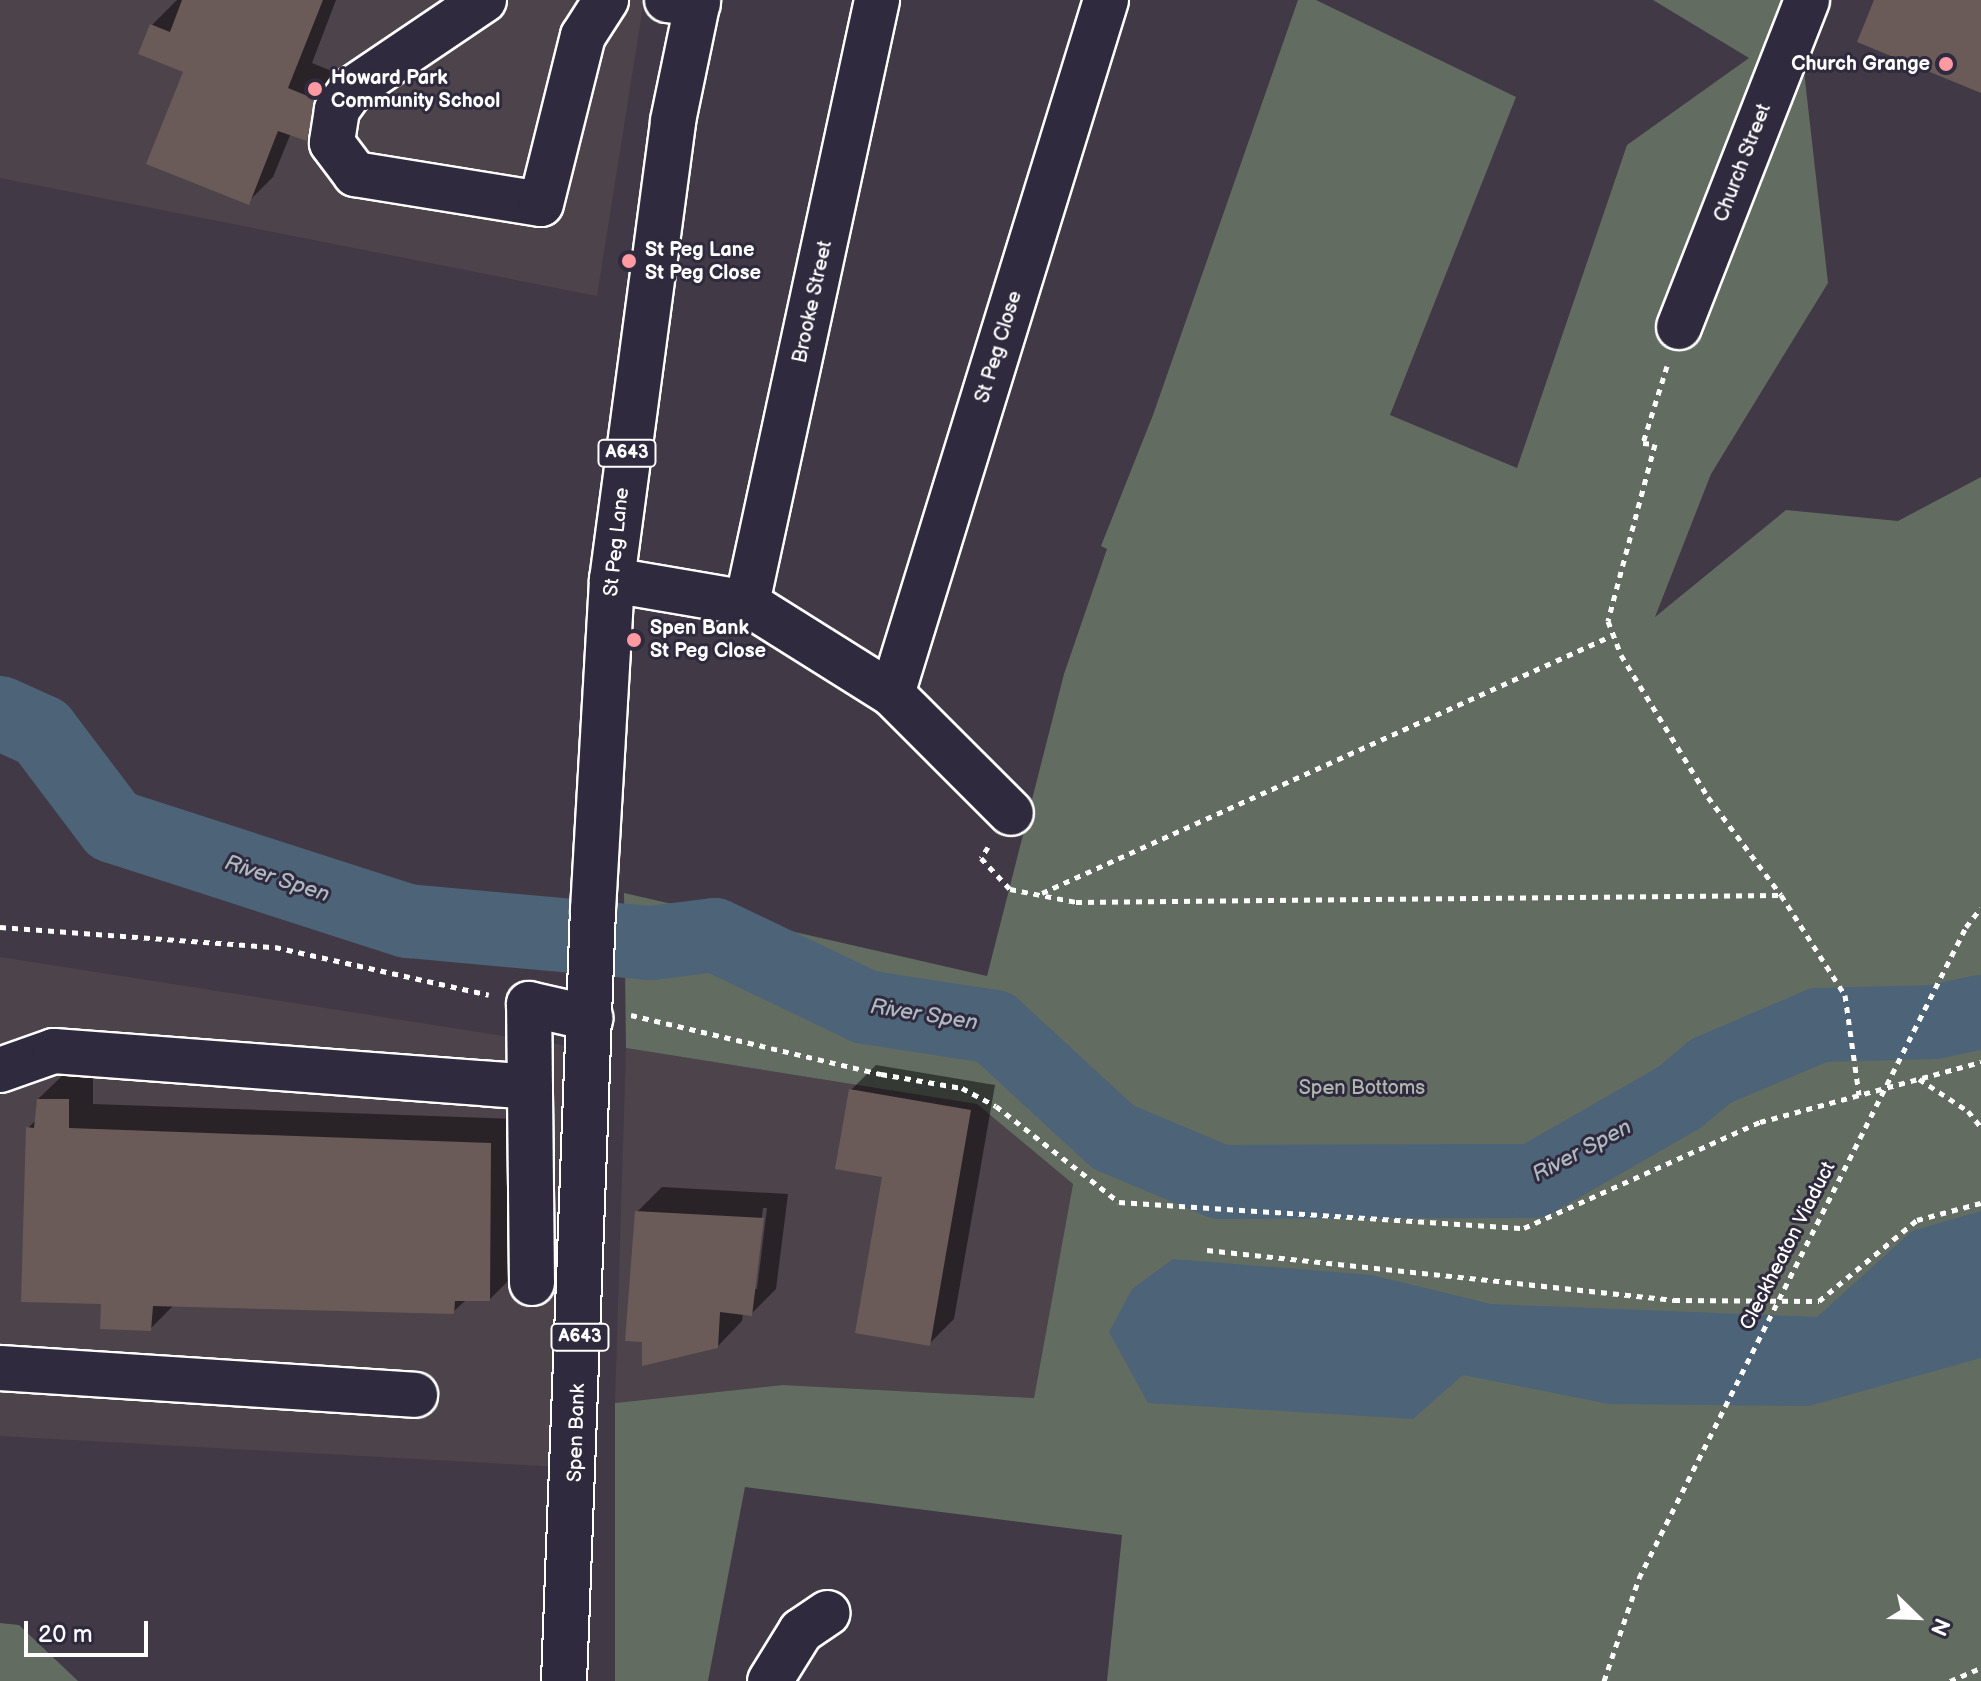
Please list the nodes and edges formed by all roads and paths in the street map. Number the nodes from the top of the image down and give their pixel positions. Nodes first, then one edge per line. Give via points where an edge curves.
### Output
1 (484, 0) edge
2 (606, 0) edge
3 (877, 0) edge
4 (1106, 0) edge
5 (1807, 0) edge
6 (688, 1) edge
7 (1679, 327) joint
8 (612, 580) junction
9 (747, 603) junction
10 (1611, 636) junction
11 (892, 694) junction
12 (1011, 813) joint
13 (1041, 893) junction
14 (1781, 895) junction
15 (1981, 908) edge
16 (0, 927) edge
17 (529, 1004) junction
18 (591, 1005) junction
19 (1981, 1062) edge
20 (0, 1070) edge
21 (1918, 1079) junction
22 (530, 1087) junction
23 (1859, 1095) junction
24 (1981, 1127) edge
25 (1981, 1203) edge
26 (1207, 1250) dead end
27 (532, 1283) dead end
28 (0, 1368) edge
29 (415, 1395) dead end
30 (828, 1613) dead end
31 (1981, 1668) edge
32 (564, 1681) edge
33 (770, 1681) edge
34 (1604, 1681) edge
35 (1950, 1681) edge

1 - 2 street via 352,89 337,110 332,143 355,174 541,204 583,36
3 - 9 street, Brooke Street
4 - 11 street, St Peg Close
5 - 7 street, Church Street
6 - 8 street, St Peg Lane / A643
7 - 10 path via 1643,443 1655,444 1608,621
8 - 9 street
8 - 18 street, St Peg Lane / A643
9 - 11 street
10 - 13 path
10 - 14 path via 1708,797
11 - 12 street
12 - 13 path via 981,858 1010,889
13 - 14 path via 1076,902
14 - 23 path via 1845,995
15 - 34 path, Cleckheaton Viaduct, bridge via 1966,927 1639,1578
16 - 17 path via 275,947
17 - 18 street
17 - 22 street
18 - 23 path via 881,1074 962,1088 996,1106 1119,1202 1524,1228 1760,1122
18 - 32 street, Spen Bank / A643
19 - 21 path
20 - 22 street via 54,1051
21 - 23 path
21 - 24 path via 1968,1111
22 - 27 street
25 - 26 path via 1917,1220 1819,1301 1674,1300
28 - 29 street
30 - 33 street via 801,1631
31 - 35 path

